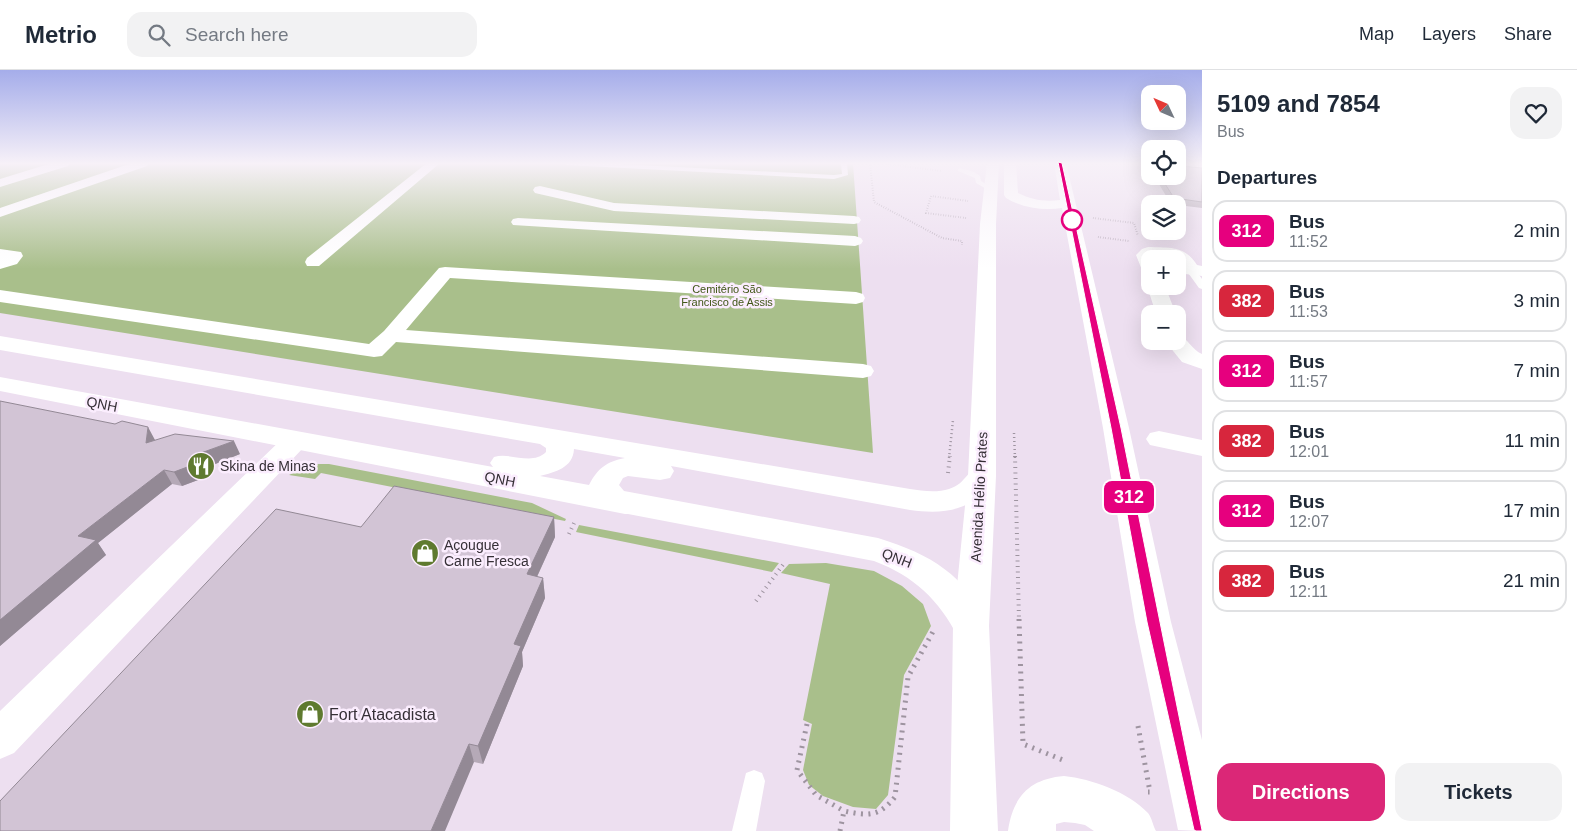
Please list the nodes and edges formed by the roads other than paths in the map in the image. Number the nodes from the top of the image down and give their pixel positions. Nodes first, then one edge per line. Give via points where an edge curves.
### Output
1 (41, 199) edge
2 (391, 199) edge
3 (577, 199) edge
4 (985, 199) edge
5 (1019, 199) edge
6 (1067, 199) edge
7 (1068, 202) junction
8 (0, 213) edge
9 (854, 220) dead end
10 (518, 222) dead end
11 (855, 241) dead end
12 (0, 254) edge
13 (1186, 260) edge
14 (313, 262) dead end
15 (0, 264) edge
16 (1197, 270) edge
17 (1202, 286) edge
18 (0, 296) edge
19 (856, 298) dead end
20 (391, 335) junction
21 (0, 343) edge
22 (1184, 350) edge
23 (0, 353) edge
24 (51, 353) junction
25 (1202, 362) edge
26 (863, 372) dead end
27 (1, 385) edge
28 (543, 435) junction
29 (1158, 439) dead end
30 (294, 441) junction
31 (1202, 448) edge
32 (403, 461) junction
33 (781, 476) junction
34 (982, 476) junction
35 (625, 504) junction
36 (971, 626) junction
37 (0, 739) edge
38 (754, 781) dead end
39 (1202, 830) edge
40 (744, 831) edge
41 (974, 831) edge
42 (1032, 831) edge
43 (1132, 831) edge

1 - 8 street
2 - 14 street
3 - 9 street via 614,207
4 - 34 main road, Avenida Hélio Prates via 988,224
5 - 7 main road via 1042,205 1058,206
6 - 7 main road
7 - 39 main road via 1153,622
10 - 11 street
12 - 15 street via 14,256
13 - 16 street
16 - 17 lane
18 - 20 street via 374,351
19 - 20 street via 445,272
20 - 26 street
21 - 24 main road
22 - 25 street
23 - 24 main road
24 - 28 main road
27 - 30 main road, QNH
28 - 32 main road via 556,441 561,451 554,462 538,468 473,457
28 - 33 main road
29 - 31 street
30 - 32 main road, QNH
30 - 37 street
32 - 35 main road, QNH
33 - 34 main road via 927,501 944,500 970,492
33 - 35 main road via 699,477 640,467 619,469 611,473 604,485 610,497
34 - 36 main road, Avenida Hélio Prates
35 - 36 main road, QNH via 878,550 896,556 931,575 949,590
36 - 41 main road, Avenida Hélio Prates
38 - 40 lane
42 - 43 main road via 1037,810 1048,801 1062,798 1098,807

